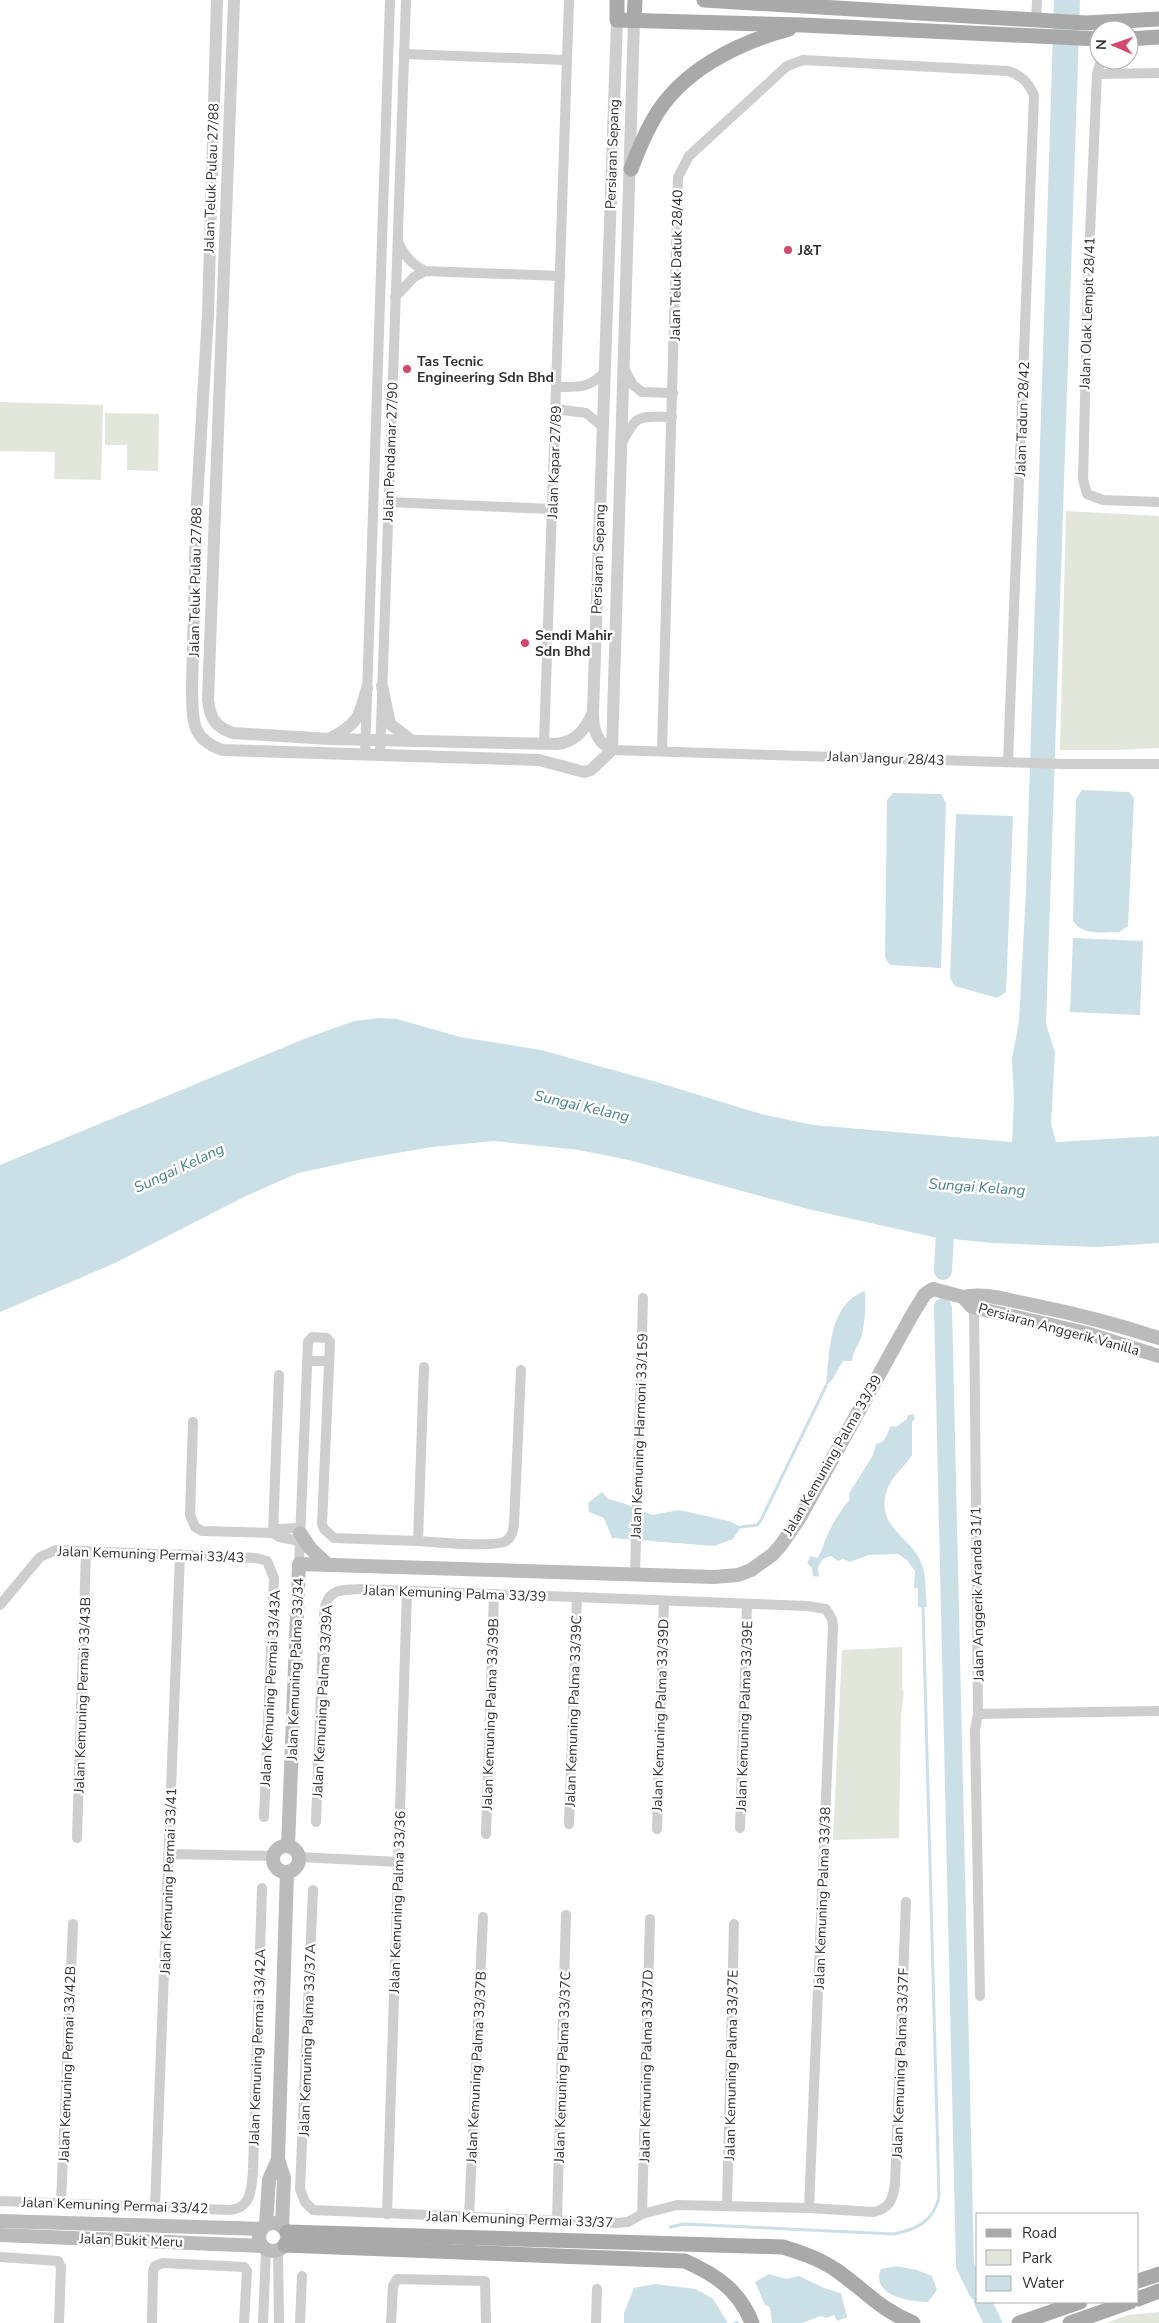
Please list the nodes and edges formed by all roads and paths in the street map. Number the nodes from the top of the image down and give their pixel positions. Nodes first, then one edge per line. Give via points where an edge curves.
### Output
1 (217, 0) edge
2 (234, 0) edge
3 (390, 0) edge
4 (406, 0) edge
5 (569, 0) edge
6 (617, 0) edge
7 (635, 0) edge
8 (704, 0) edge
9 (1037, 0) edge
10 (758, 1) edge
11 (1041, 19) junction
12 (1159, 19) edge
13 (617, 20) junction
14 (634, 20) junction
15 (803, 25) junction
16 (1159, 37) edge
17 (1139, 38) edge
18 (1089, 39) edge
19 (404, 54) junction
20 (567, 60) junction
21 (1098, 70) edge
22 (1159, 73) edge
23 (1097, 74) junction
24 (1024, 79) joint
25 (631, 169) junction
26 (398, 241) junction
27 (426, 271) junction
28 (560, 276) junction
29 (396, 298) junction
30 (625, 370) junction
31 (605, 372) junction
32 (556, 387) junction
33 (673, 393) junction
34 (555, 409) junction
35 (672, 417) junction
36 (603, 427) junction
37 (622, 444) junction
38 (388, 502) junction
39 (1159, 502) edge
40 (552, 509) junction
41 (596, 618) junction
42 (616, 618) junction
43 (382, 686) junction
44 (367, 688) junction
45 (593, 712) junction
46 (329, 739) junction
47 (366, 740) junction
48 (380, 740) junction
49 (413, 741) junction
50 (544, 744) junction
51 (612, 750) junction
52 (662, 750) junction
53 (365, 754) junction
54 (380, 755) junction
55 (1008, 762) junction
56 (1159, 764) edge
57 (933, 1289) joint
58 (643, 1298) dead end
59 (971, 1299) junction
60 (1159, 1338) edge
61 (1159, 1356) edge
62 (307, 1361) junction
63 (329, 1362) junction
64 (424, 1367) dead end
65 (521, 1370) dead end
66 (279, 1375) dead end
67 (193, 1422) dead end
68 (273, 1533) junction
69 (300, 1534) junction
70 (418, 1539) junction
71 (86, 1551) junction
72 (180, 1554) junction
73 (267, 1561) joint
74 (299, 1564) junction
75 (328, 1565) junction
76 (520, 1571) joint
77 (635, 1574) junction
78 (343, 1590) joint
79 (407, 1591) junction
80 (494, 1594) junction
81 (577, 1598) junction
82 (664, 1601) junction
83 (747, 1604) junction
84 (0, 1605) edge
85 (807, 1606) joint
86 (1159, 1711) edge
87 (978, 1714) junction
88 (264, 1817) dead end
89 (316, 1822) dead end
90 (569, 1824) dead end
91 (740, 1828) dead end
92 (657, 1829) dead end
93 (486, 1834) dead end
94 (78, 1838) dead end
95 (288, 1846) junction
96 (170, 1854) junction
97 (274, 1856) junction
98 (299, 1857) junction
99 (399, 1862) junction
100 (287, 1872) junction
101 (262, 1888) dead end
102 (313, 1890) dead end
103 (906, 1902) dead end
104 (566, 1915) dead end
105 (483, 1916) dead end
106 (650, 1919) dead end
107 (74, 1924) dead end
108 (734, 1924) dead end
109 (980, 1996) dead end
110 (278, 2159) junction
111 (0, 2201) edge
112 (61, 2203) junction
113 (727, 2205) junction
114 (244, 2206) joint
115 (155, 2207) junction
116 (809, 2208) junction
117 (313, 2210) joint
118 (874, 2212) joint
119 (387, 2214) junction
120 (642, 2214) junction
121 (470, 2217) junction
122 (557, 2219) junction
123 (0, 2220) edge
124 (264, 2227) junction
125 (0, 2235) edge
126 (277, 2242) junction
127 (0, 2256) edge
128 (1159, 2274) edge
129 (302, 2276) dead end
130 (1139, 2281) edge
131 (597, 2289) dead end
132 (1159, 2292) edge
133 (1139, 2299) edge
134 (1077, 2303) edge
135 (1127, 2303) edge
136 (59, 2323) edge
137 (152, 2323) edge
138 (244, 2323) edge
139 (263, 2323) edge
140 (279, 2323) edge
141 (300, 2323) edge
142 (391, 2323) edge
143 (486, 2323) edge
144 (596, 2323) edge
145 (752, 2323) edge
146 (913, 2323) edge
147 (1019, 2323) edge
148 (1070, 2323) edge

1 - 53 street, Jalan Teluk Pulau 27/88 via 208,314 196,518 193,718 201,740 222,750
2 - 46 street, Jalan Teluk Pulau 27/88 via 208,700 214,722 233,733
3 - 44 street, Jalan Pendamar 27/90
4 - 19 street, Jalan Pendamar 27/90
5 - 20 street, Jalan Kapar 27/89
6 - 13 main road, Persiaran Sepang
7 - 14 main road, Persiaran Sepang
8 - 10 main road
9 - 11 street
10 - 11 main road
11 - 12 main road via 1086,22
13 - 14 main road
13 - 31 street, Persiaran Sepang
14 - 15 main road
14 - 25 street, Persiaran Sepang
15 - 18 main road
15 - 25 main road via 742,44 683,84 653,119
16 - 17 main road
19 - 20 street
19 - 26 street, Jalan Pendamar 27/90
20 - 28 street, Jalan Kapar 27/89
21 - 23 street, Jalan Olak Lempit 28/41
22 - 23 street
23 - 39 street, Jalan Olak Lempit 28/41 via 1083,479 1088,494 1102,500
24 - 33 street, Jalan Teluk Datuk 28/40 via 1008,71 844,62 803,60 787,66 689,156 678,177
24 - 55 street, Jalan Tadun 28/42 via 1034,95
25 - 30 street, Persiaran Sepang
26 - 27 street via 407,258
26 - 29 street, Jalan Pendamar 27/90
27 - 28 street
27 - 29 street via 414,277
28 - 32 street, Jalan Kapar 27/89
29 - 38 street, Jalan Pendamar 27/90
30 - 33 street via 633,385 642,392
30 - 37 street, Persiaran Sepang
31 - 32 street via 588,386
31 - 36 street, Persiaran Sepang
32 - 34 street, Jalan Kapar 27/89
33 - 35 street, Jalan Teluk Datuk 28/40
34 - 36 street via 586,412
34 - 40 street, Jalan Kapar 27/89
35 - 37 street via 638,418
35 - 52 street, Jalan Teluk Datuk 28/40
36 - 41 street, Persiaran Sepang
37 - 42 street, Persiaran Sepang
38 - 40 street
38 - 43 street, Jalan Pendamar 27/90
40 - 50 street, Jalan Kapar 27/89
41 - 42 street
41 - 45 street, Persiaran Sepang
42 - 51 street, Persiaran Sepang
43 - 48 street, Jalan Pendamar 27/90
43 - 49 street via 390,724
44 - 46 street via 352,726
44 - 47 street, Jalan Pendamar 27/90
45 - 50 street, Jalan Teluk Pulau 27/88 via 588,725 573,739 565,743
45 - 51 street, Persiaran Sepang via 595,733
46 - 47 street, Jalan Teluk Pulau 27/88
47 - 48 street, Jalan Teluk Pulau 27/88
47 - 53 street, Jalan Pendamar 27/90
48 - 49 street, Jalan Teluk Pulau 27/88
48 - 54 street, Jalan Pendamar 27/90
49 - 50 street, Jalan Teluk Pulau 27/88
51 - 52 street, Jalan Jangur 28/43
51 - 54 street, Jalan Teluk Pulau 27/88 via 591,770 584,772 539,760
52 - 55 street, Jalan Jangur 28/43
53 - 54 street, Jalan Teluk Pulau 27/88
55 - 56 street, Jalan Jangur 28/43
57 - 59 main road, Persiaran Anggerik Vanilla
57 - 77 main road, Jalan Kemuning Palma 33/39 via 925,1294 912,1315 799,1518 772,1555 752,1570 738,1575
58 - 77 street, Jalan Kemuning Harmoni 33/159
59 - 60 main road, Persiaran Anggerik Vanilla via 1074,1314
59 - 61 main road, Persiaran Anggerik Vanilla
59 - 87 street, Jalan Anggerik Aranda 31/1
62 - 63 street
62 - 63 street via 308,1342 312,1337 330,1340
62 - 69 street
63 - 70 street via 324,1529 334,1538 341,1539
64 - 70 street
65 - 70 street via 512,1535 505,1542 484,1544
66 - 68 street
67 - 68 street via 190,1516 195,1527 202,1531
68 - 69 street via 279,1538
69 - 74 street
69 - 75 main road
71 - 72 street, Jalan Kemuning Permai 33/43
71 - 84 street, Jalan Kemuning Permai 33/43 via 56,1550 40,1557
71 - 94 street, Jalan Kemuning Permai 33/43B
72 - 73 street, Jalan Kemuning Permai 33/43
72 - 96 street, Jalan Kemuning Permai 33/41
73 - 88 street, Jalan Kemuning Permai 33/43A via 274,1578
74 - 75 main road, Jalan Kemuning Palma 33/34
74 - 95 main road, Jalan Kemuning Palma 33/34
75 - 76 main road, Jalan Kemuning Palma 33/34
76 - 77 main road, Jalan Kemuning Palma 33/39
78 - 79 street, Jalan Kemuning Palma 33/39
78 - 89 street, Jalan Kemuning Palma 33/39A via 327,1598 324,1613
79 - 80 street, Jalan Kemuning Palma 33/39
79 - 99 street, Jalan Kemuning Palma 33/36
80 - 81 street, Jalan Kemuning Palma 33/39
80 - 93 street, Jalan Kemuning Palma 33/39B
81 - 82 street, Jalan Kemuning Palma 33/39
81 - 90 street, Jalan Kemuning Palma 33/39C
82 - 83 street, Jalan Kemuning Palma 33/39
82 - 92 street, Jalan Kemuning Palma 33/39D
83 - 85 street, Jalan Kemuning Palma 33/39
83 - 91 street, Jalan Kemuning Palma 33/39E
85 - 116 street, Jalan Kemuning Palma 33/38 via 826,1609 833,1627
86 - 87 street
87 - 109 street, Jalan Anggerik Aranda 31/1 via 975,1730
95 - 97 main road via 277,1850
95 - 98 main road via 296,1849
96 - 97 street
96 - 115 street, Jalan Kemuning Permai 33/41
97 - 100 main road via 276,1867
98 - 99 street
98 - 100 main road via 298,1866
99 - 119 street, Jalan Kemuning Palma 33/36
100 - 110 main road
101 - 114 street, Jalan Kemuning Permai 33/42A via 253,2169 252,2185
102 - 117 street, Jalan Kemuning Palma 33/37A via 300,2190
103 - 118 street, Jalan Kemuning Palma 33/37F via 895,2184 891,2202 883,2210
104 - 122 street, Jalan Kemuning Palma 33/37C
105 - 121 street, Jalan Kemuning Palma 33/37B
106 - 120 street, Jalan Kemuning Palma 33/37D
107 - 112 street, Jalan Kemuning Permai 33/42B
108 - 113 street, Jalan Kemuning Palma 33/37E
110 - 124 main road via 269,2180
110 - 126 main road via 284,2178
111 - 112 street, Jalan Kemuning Permai 33/42
112 - 115 street, Jalan Kemuning Permai 33/42
113 - 116 street, Jalan Kemuning Permai 33/37
113 - 120 street, Jalan Kemuning Permai 33/37 via 677,2205
114 - 115 street, Jalan Kemuning Permai 33/42 via 230,2210
116 - 118 street, Jalan Kemuning Permai 33/37
117 - 119 street, Jalan Kemuning Permai 33/37
119 - 121 street, Jalan Kemuning Permai 33/37
120 - 122 street, Jalan Kemuning Permai 33/37 via 628,2222 617,2223
121 - 122 street, Jalan Kemuning Permai 33/37
123 - 124 main road, Jalan Bukit Meru
124 - 126 main road, Jalan Bukit Meru via 276,2224
124 - 126 main road via 259,2239
125 - 126 main road, Jalan Bukit Meru
126 - 139 street
126 - 140 street
126 - 145 main road via 685,2261 708,2271 727,2286 742,2301
126 - 146 main road via 783,2247 836,2270 874,2302
127 - 136 street via 58,2260 61,2267
128 - 130 main road
129 - 141 street
131 - 144 street
132 - 133 main road
134 - 147 main road
135 - 148 main road
137 - 138 street via 153,2271 155,2266 163,2263 241,2266 247,2270
142 - 143 street via 394,2282 397,2279 485,2282

